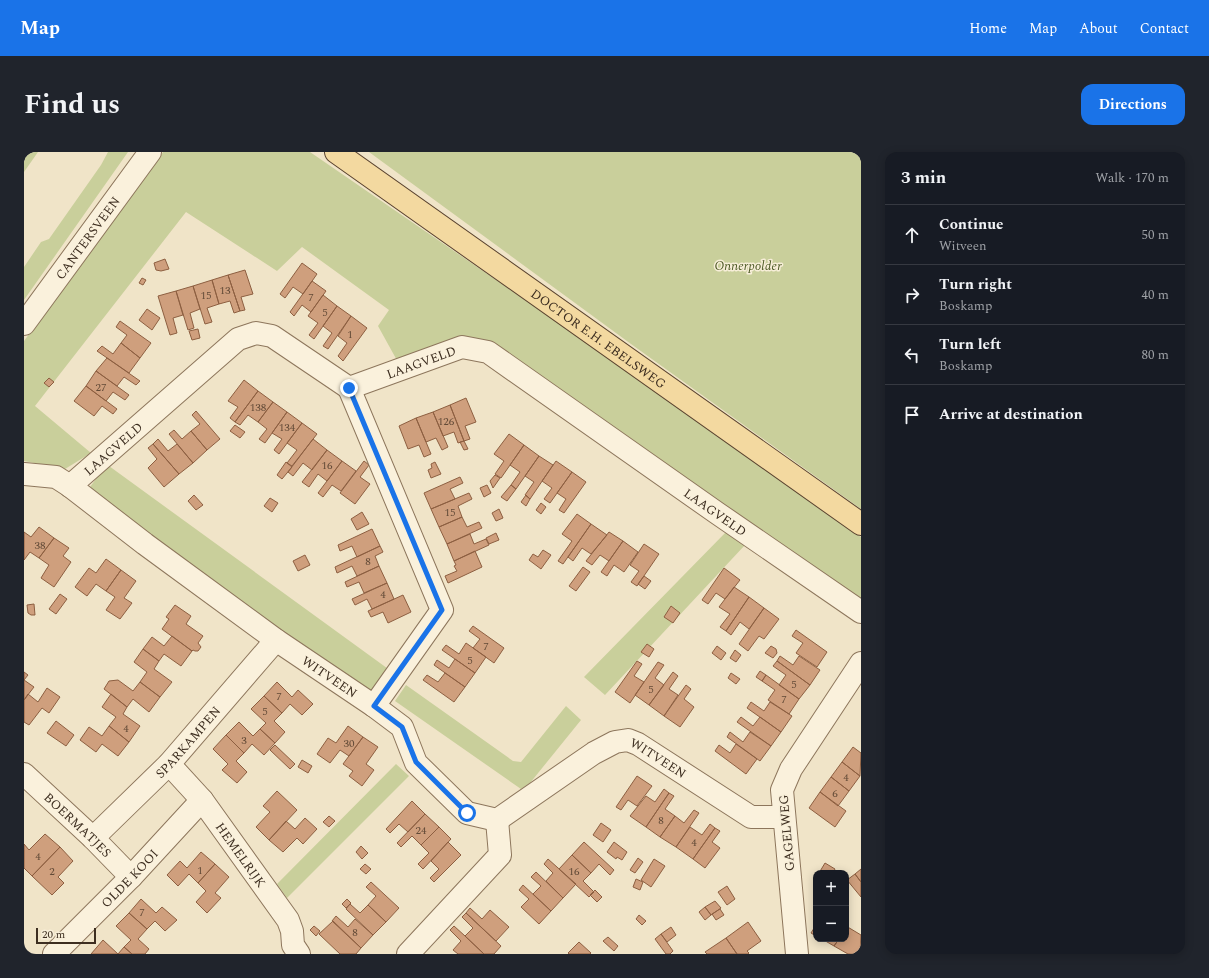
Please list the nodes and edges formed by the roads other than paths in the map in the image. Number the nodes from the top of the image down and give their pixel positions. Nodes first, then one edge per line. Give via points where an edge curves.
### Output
1 (150, 152) edge
2 (336, 152) edge
3 (26, 318) edge
4 (349, 388) junction
5 (24, 474) edge
6 (70, 486) junction
7 (861, 524) edge
8 (861, 612) edge
9 (276, 640) junction
10 (861, 664) edge
11 (374, 706) junction
12 (168, 764) junction
13 (24, 774) edge
14 (202, 800) junction
15 (784, 818) junction
16 (497, 820) junction
17 (93, 838) junction
18 (131, 877) junction
19 (54, 954) edge
20 (299, 954) edge
21 (408, 954) edge
22 (797, 954) edge

1 - 3 street, CANTERSVEEN
2 - 7 main road, DOCTOR E.H. EBELSWEG
4 - 6 street, LAAGVELD via 272,336 256,332 238,339
4 - 8 street, LAAGVELD via 462,347 488,352
4 - 11 street via 442,610
5 - 6 street, WITVEEN via 56,477
6 - 9 street, WITVEEN
9 - 11 street, WITVEEN
9 - 12 street, SPARKAMPEN
10 - 15 street, GAGELWEG via 791,769 782,790
11 - 16 street, WITVEEN via 402,727 416,762 467,813
12 - 14 street, HEMELRIJK
12 - 17 street, SPARKAMPEN
13 - 17 street, BOERMATJES
14 - 18 street, OLDE KOOI
14 - 20 street, HEMELRIJK via 288,920 293,945
15 - 16 street, WITVEEN via 751,817 628,740 615,742 594,753
15 - 22 street, GAGELWEG
16 - 21 street via 500,855
17 - 18 street, BOERMATJES
18 - 19 street, OLDE KOOI

